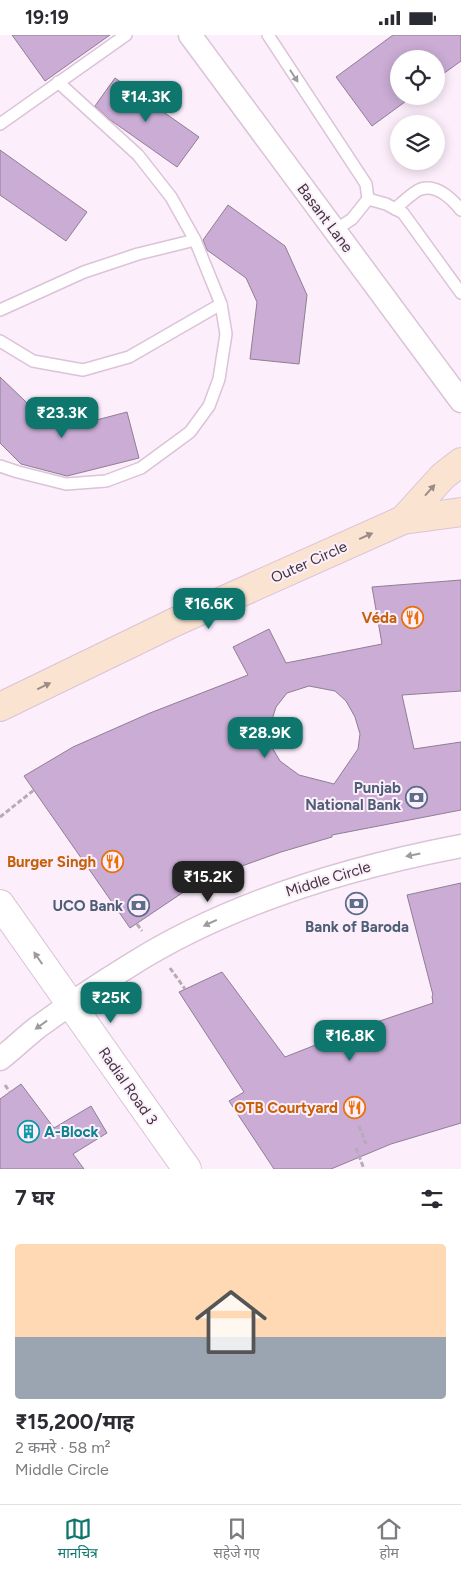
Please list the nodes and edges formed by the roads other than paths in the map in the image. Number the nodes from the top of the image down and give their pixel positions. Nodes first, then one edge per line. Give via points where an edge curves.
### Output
1 (126, 35) edge
2 (190, 35) edge
3 (268, 35) edge
4 (58, 82) junction
5 (0, 124) edge
6 (368, 199) junction
7 (395, 209) junction
8 (461, 210) edge
9 (334, 231) junction
10 (195, 240) junction
11 (461, 293) edge
12 (221, 304) junction
13 (0, 310) edge
14 (0, 341) edge
15 (461, 401) edge
16 (461, 462) edge
17 (0, 466) edge
18 (461, 512) edge
19 (402, 520) junction
20 (0, 707) edge
21 (461, 846) edge
22 (0, 904) edge
23 (71, 1005) junction
24 (0, 1059) edge
25 (187, 1169) edge

1 - 4 lane
2 - 9 street, Basant Lane
3 -> 6 lane via 366,184
4 - 5 lane
4 - 10 lane via 138,155 171,197
6 - 7 lane via 386,203
6 - 9 lane via 352,219
7 - 8 lane via 421,189 436,190 450,197
7 - 11 lane via 403,213
9 - 15 street, Basant Lane
10 - 12 lane
10 - 13 lane via 84,272
12 - 14 lane via 129,357 83,370 33,361
12 - 17 lane via 226,334 219,379 209,406 190,431 148,463 106,481 66,484
19 -> 16 main road via 443,476
18 - 19 main road, Outer Circle
20 -> 19 main road, Outer Circle via 175,622
21 -> 23 street, Middle Circle via 348,871 236,911 130,965
23 -> 22 street, Radial Road 3
23 -> 24 street, Middle Circle
23 - 25 street, Radial Road 3

